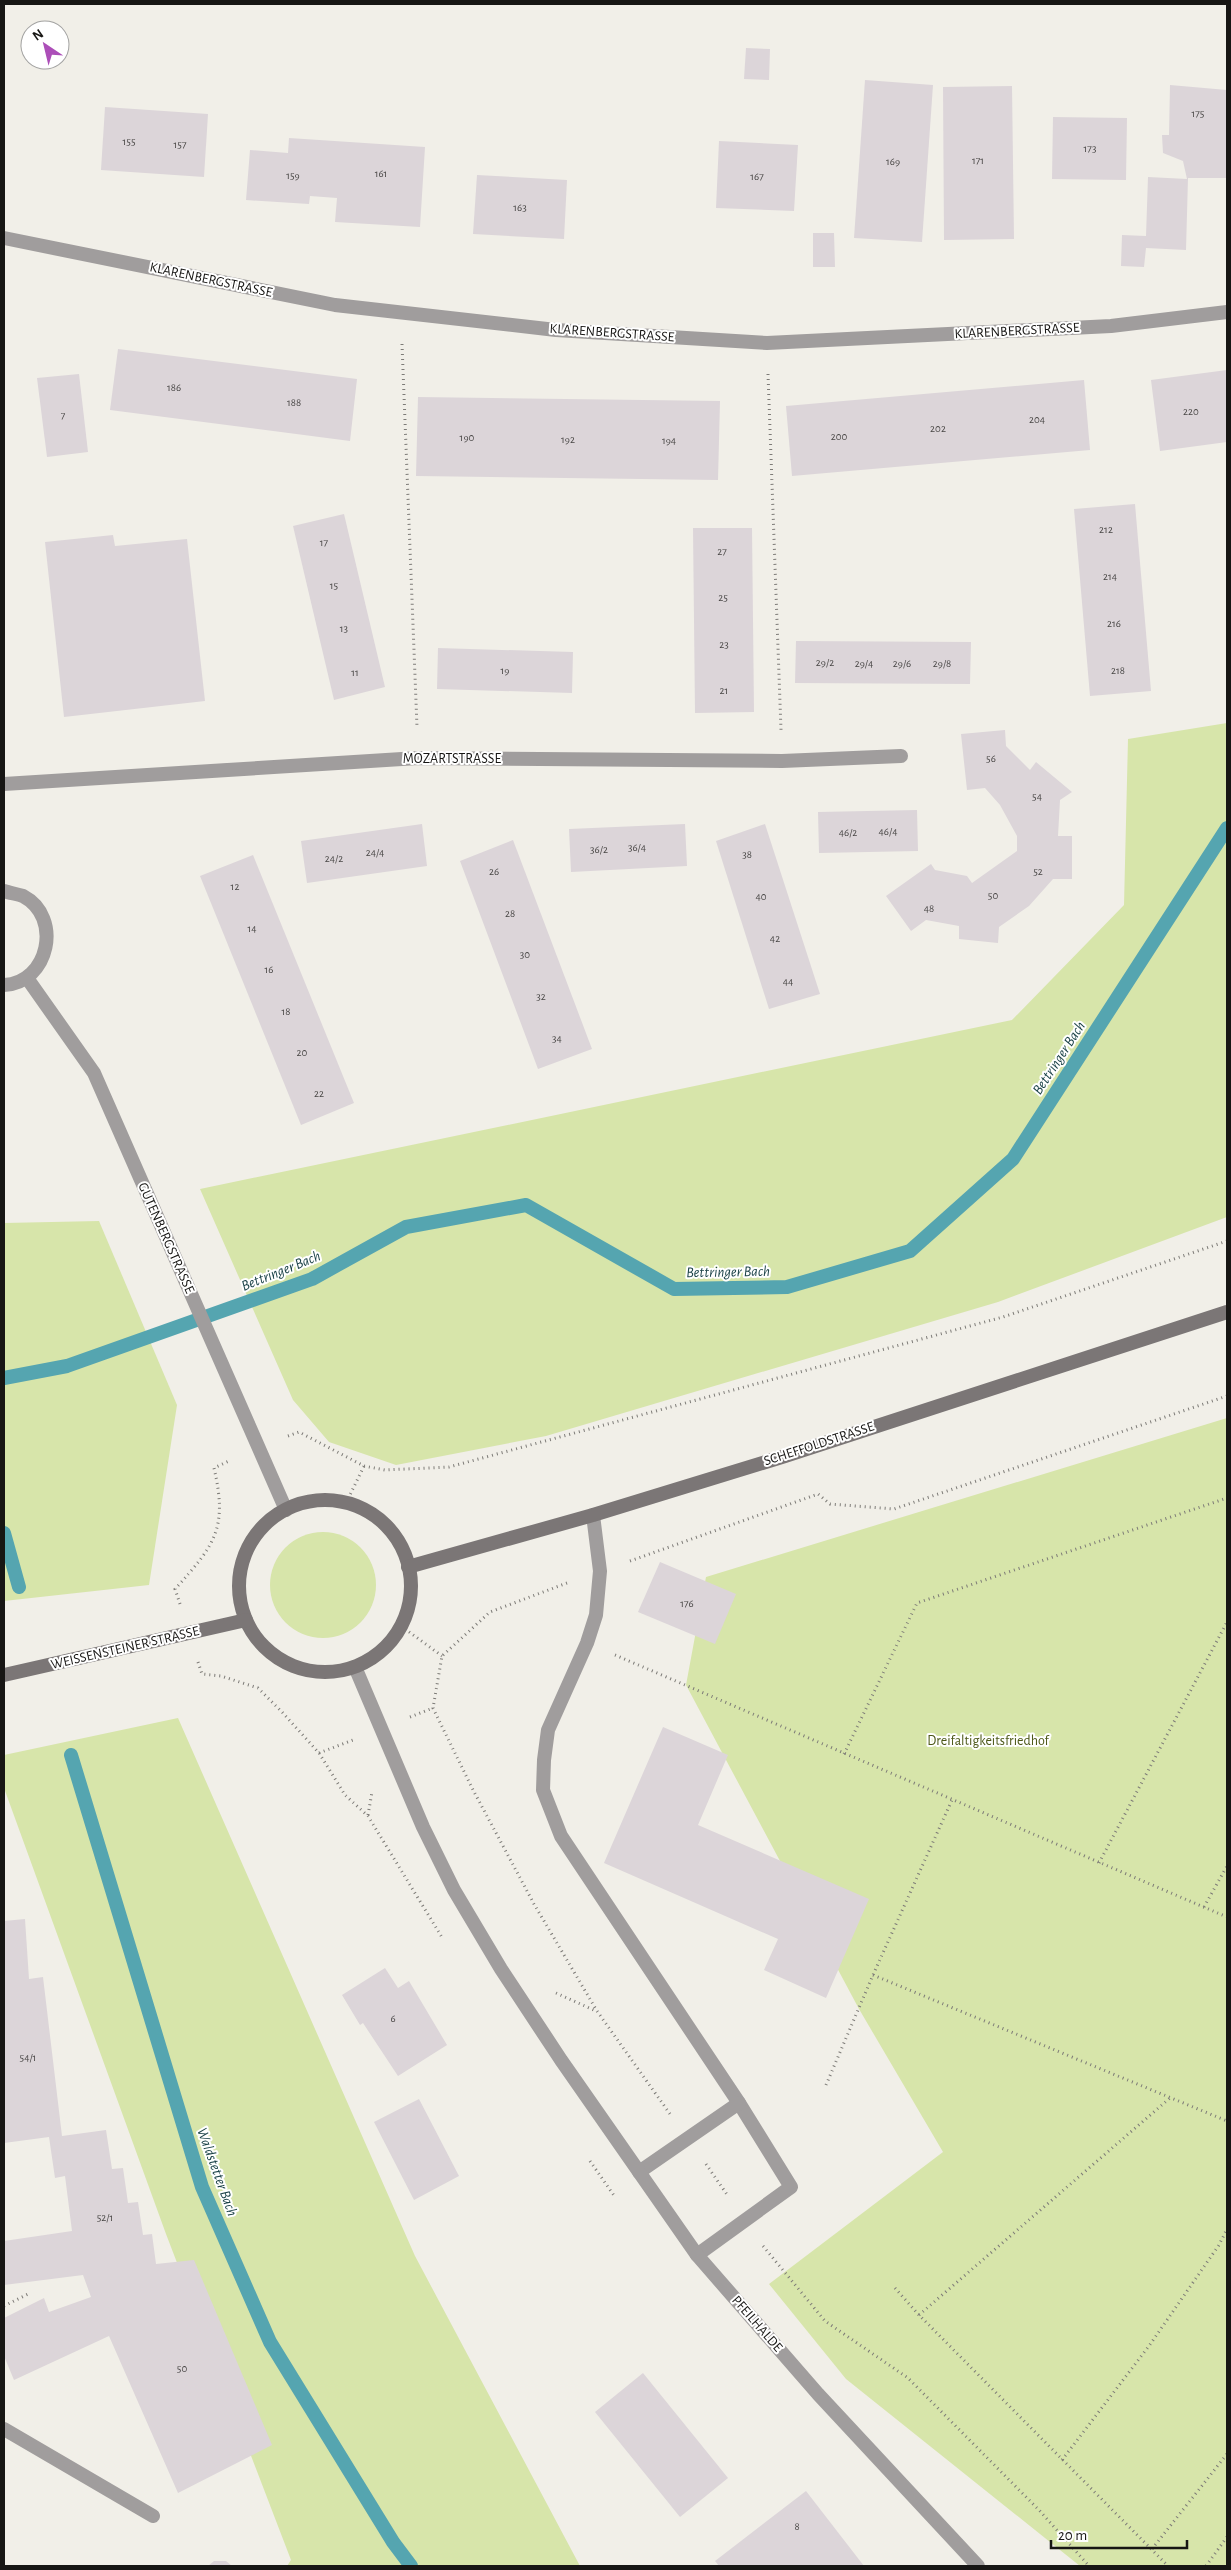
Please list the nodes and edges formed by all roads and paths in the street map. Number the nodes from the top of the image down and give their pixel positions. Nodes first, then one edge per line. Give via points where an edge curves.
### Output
1 (4, 238) edge
2 (400, 312) junction
3 (1227, 312) edge
4 (766, 343) junction
5 (901, 756) dead end
6 (418, 758) junction
7 (782, 761) junction
8 (4, 784) edge
9 (4, 890) edge
10 (27, 978) junction
11 (4, 984) edge
12 (1227, 1241) edge
13 (1227, 1312) edge
14 (1227, 1396) edge
15 (258, 1449) junction
16 (364, 1466) junction
17 (1227, 1498) edge
18 (346, 1503) junction
19 (286, 1510) junction
20 (592, 1515) junction
21 (408, 1567) junction
22 (600, 1571) junction
23 (246, 1620) junction
24 (1227, 1622) edge
25 (401, 1626) junction
26 (189, 1634) junction
27 (587, 1643) junction
28 (442, 1656) junction
29 (355, 1666) junction
30 (4, 1675) edge
31 (844, 1754) junction
32 (952, 1800) junction
33 (368, 1816) dead end
34 (1099, 1863) junction
35 (1227, 1866) edge
36 (1204, 1906) junction
37 (1227, 1917) edge
38 (873, 1975) junction
39 (826, 2085) dead end
40 (1170, 2098) junction
41 (739, 2103) junction
42 (1227, 2121) edge
43 (688, 2138) junction
44 (639, 2172) junction
45 (744, 2220) junction
46 (1227, 2229) edge
47 (697, 2254) junction
48 (895, 2288) dead end
49 (30, 2293) dead end
50 (4, 2306) edge
51 (919, 2315) junction
52 (4, 2429) edge
53 (1227, 2454) edge
54 (1062, 2460) junction
55 (153, 2516) dead end
56 (1227, 2537) edge
57 (1152, 2549) junction
58 (978, 2566) edge
59 (1089, 2566) edge
60 (1168, 2566) edge
61 (1206, 2566) edge

1 - 2 street, KLARENBERGSTRASSE via 335,305
2 - 4 street, KLARENBERGSTRASSE via 556,330
2 - 6 path
3 - 4 street, KLARENBERGSTRASSE via 1111,326
4 - 7 path
5 - 7 street, MOZARTSTRASSE
6 - 7 street, MOZARTSTRASSE
6 - 8 street, MOZARTSTRASSE
9 - 10 street via 23,896 38,909 47,926 48,946 40,964
10 - 11 street
10 - 15 street, GUTENBERGSTRASSE via 94,1073
12 - 16 path via 1003,1317 449,1467 385,1470
13 - 20 main road, SCHEFFOLDSTRASSE
14 - 22 path via 894,1509 830,1504 818,1494
15 - 16 path via 298,1432
15 - 19 street, GUTENBERGSTRASSE
15 - 26 path via 214,1468 220,1492 220,1520 204,1557 175,1588
16 - 18 path
17 - 31 path via 917,1603
18 - 19 main road via 309,1502
18 - 21 main road via 368,1512 386,1526 400,1545
19 - 23 main road via 260,1530 244,1558 239,1589
20 - 21 main road, SCHEFFOLDSTRASSE
20 - 22 street
21 - 25 main road via 410,1597
22 - 27 street via 596,1615
22 - 28 path via 490,1612
23 - 26 main road, WEISSENSTEINER STRASSE
23 - 29 main road via 269,1652 292,1666 317,1672
24 - 34 path
25 - 28 path
25 - 29 main road via 381,1650
26 - 30 main road, WEISSENSTEINER STRASSE
26 - 33 path via 202,1674 221,1676 258,1688 319,1753 345,1795
27 - 31 path
27 - 41 street via 548,1730 544,1790 561,1836
28 - 43 path via 434,1708 472,1788 534,1904 597,2011
29 - 44 street, PFEILHALDE via 454,1890 501,1969
31 - 32 path
32 - 34 path
32 - 38 path
34 - 36 path
35 - 36 path
36 - 37 path
38 - 39 path
38 - 40 path
40 - 42 path
40 - 51 path
41 - 43 street
41 - 45 street via 791,2187
43 - 44 street
43 - 45 path
44 - 47 street, PFEILHALDE
45 - 47 street
45 - 59 path via 773,2261 825,2321 908,2378
46 - 54 path via 1220,2245 1149,2346
47 - 58 street, PFEILHALDE via 818,2394
48 - 51 path
49 - 50 path
51 - 54 path
52 - 55 street
53 - 57 path
54 - 57 path
56 - 61 path
57 - 60 path

